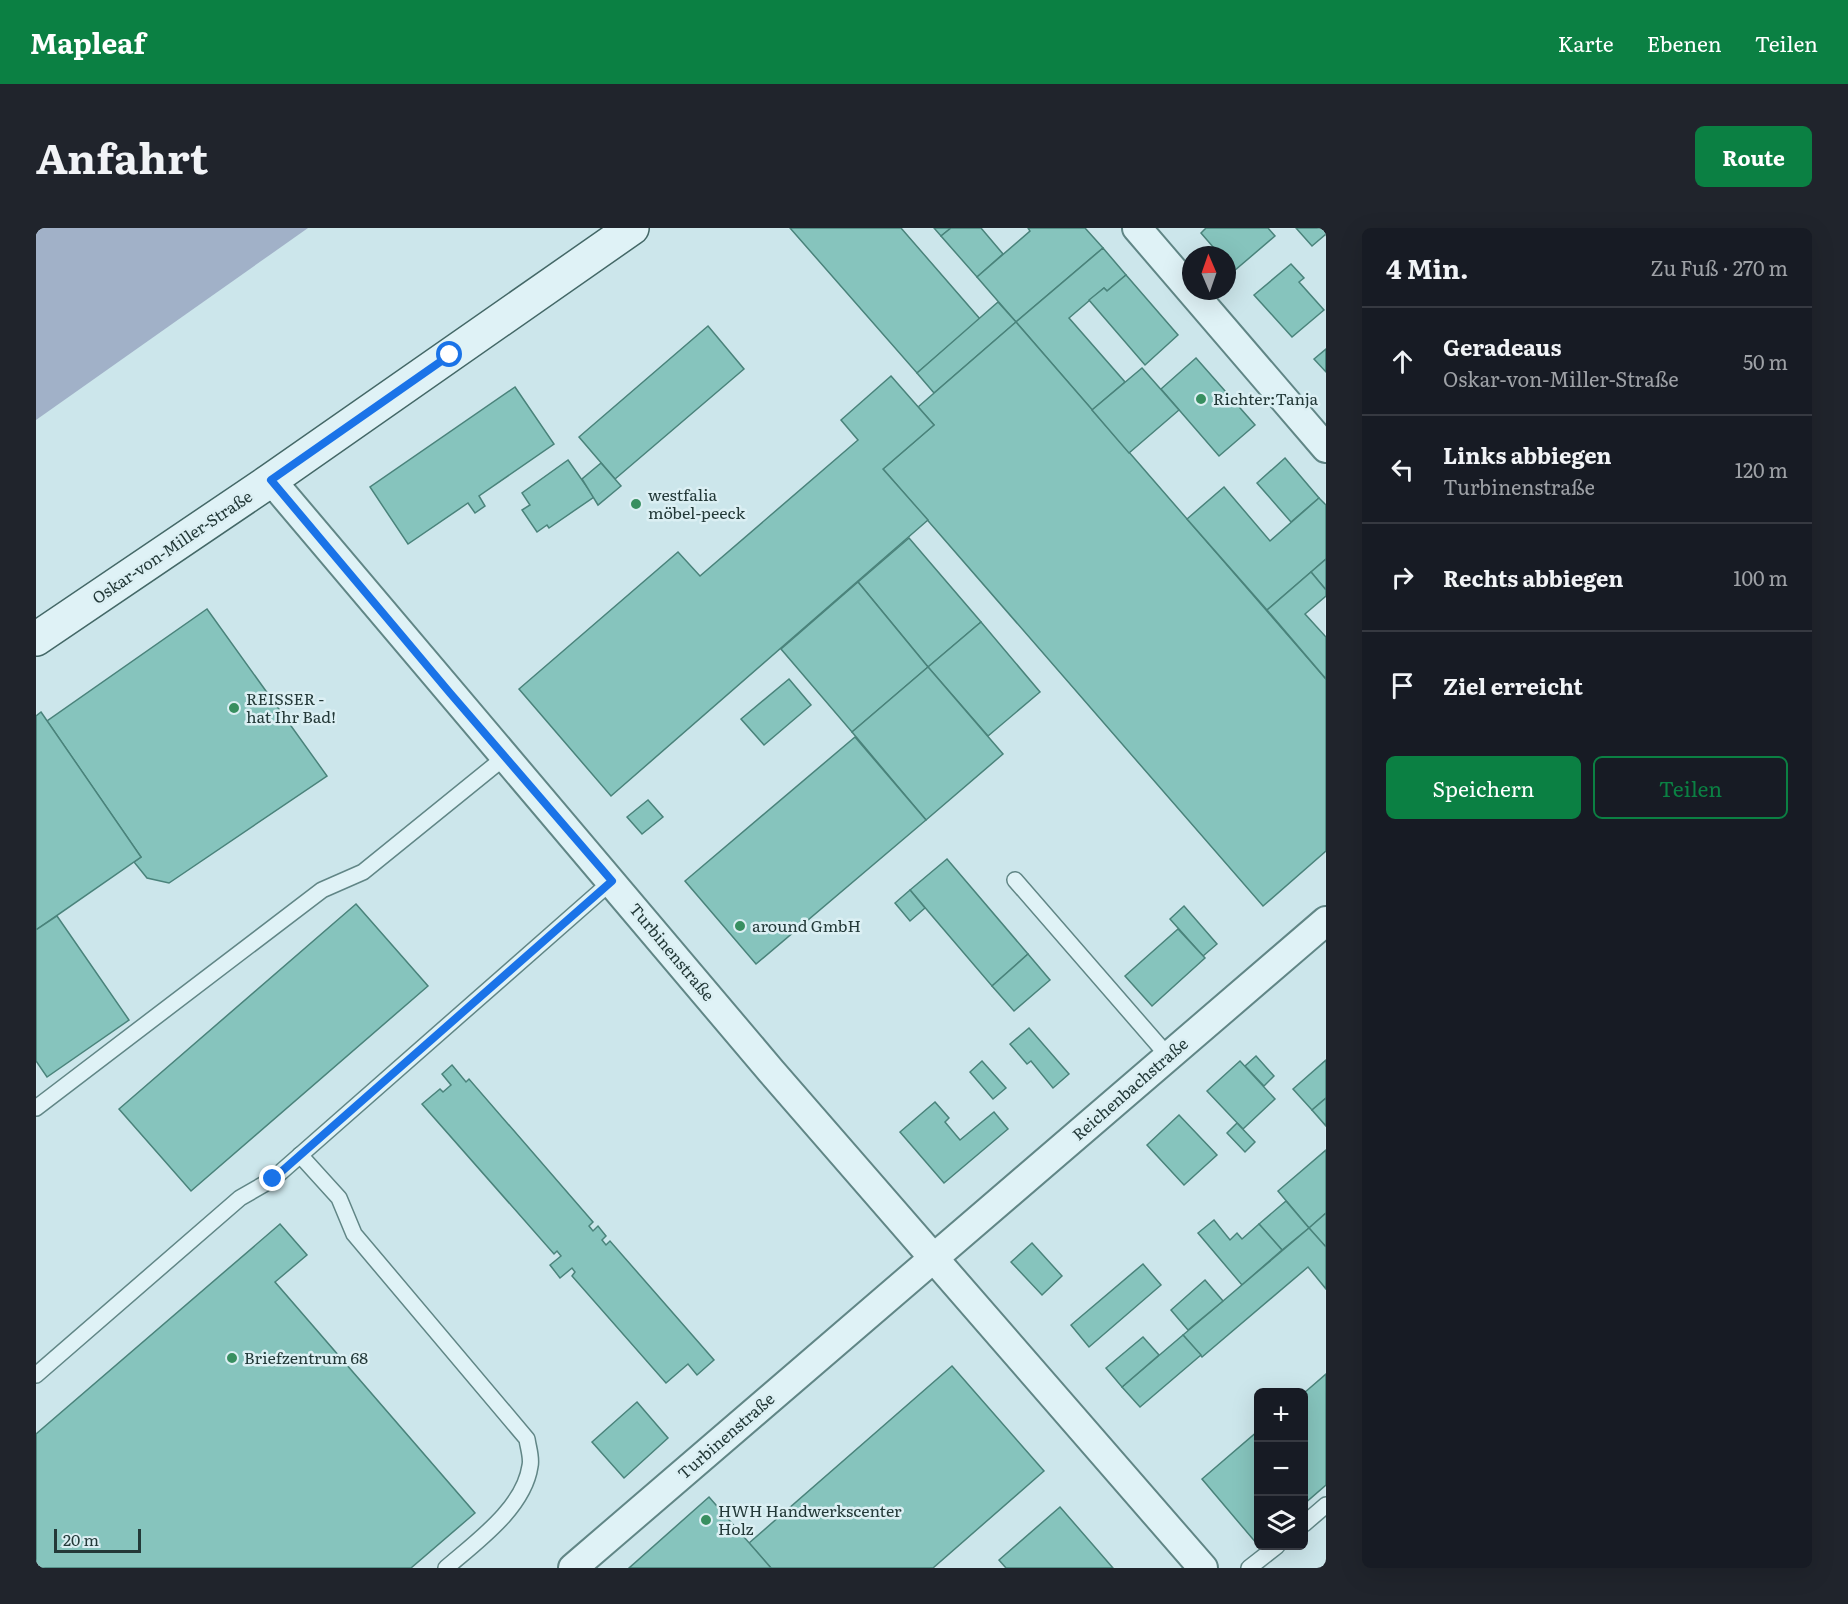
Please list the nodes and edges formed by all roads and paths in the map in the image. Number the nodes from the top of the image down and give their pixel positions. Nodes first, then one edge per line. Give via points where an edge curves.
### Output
1 (632, 228) edge
2 (1137, 228) edge
3 (1326, 448) edge
4 (271, 480) junction
5 (36, 639) edge
6 (505, 757) junction
7 (1015, 880) dead end
8 (612, 881) junction
9 (1326, 921) edge
10 (1168, 1056) junction
11 (36, 1108) edge
12 (300, 1155) junction
13 (934, 1258) junction
14 (36, 1375) edge
15 (1326, 1505) edge
16 (1308, 1521) edge
17 (1271, 1550) edge
18 (447, 1568) edge
19 (573, 1568) edge
20 (1203, 1568) edge
21 (1249, 1568) edge

1 - 4 main road, Oskar-von-Miller-Straße
2 - 3 street
4 - 5 main road, Oskar-von-Miller-Straße
4 - 6 street, Turbinenstraße
6 - 8 street, Turbinenstraße
6 - 11 lane via 363,872 322,890
7 - 10 lane
8 - 12 lane
8 - 13 street, Turbinenstraße
9 - 10 street, Reichenbachstraße
10 - 13 street, Reichenbachstraße
12 - 14 lane via 273,1179 240,1198
12 - 18 lane via 339,1198 354,1234 527,1439 531,1465 512,1506
13 - 19 street, Turbinenstraße
13 - 20 street, Turbinenstraße
15 - 16 lane
17 - 21 lane

